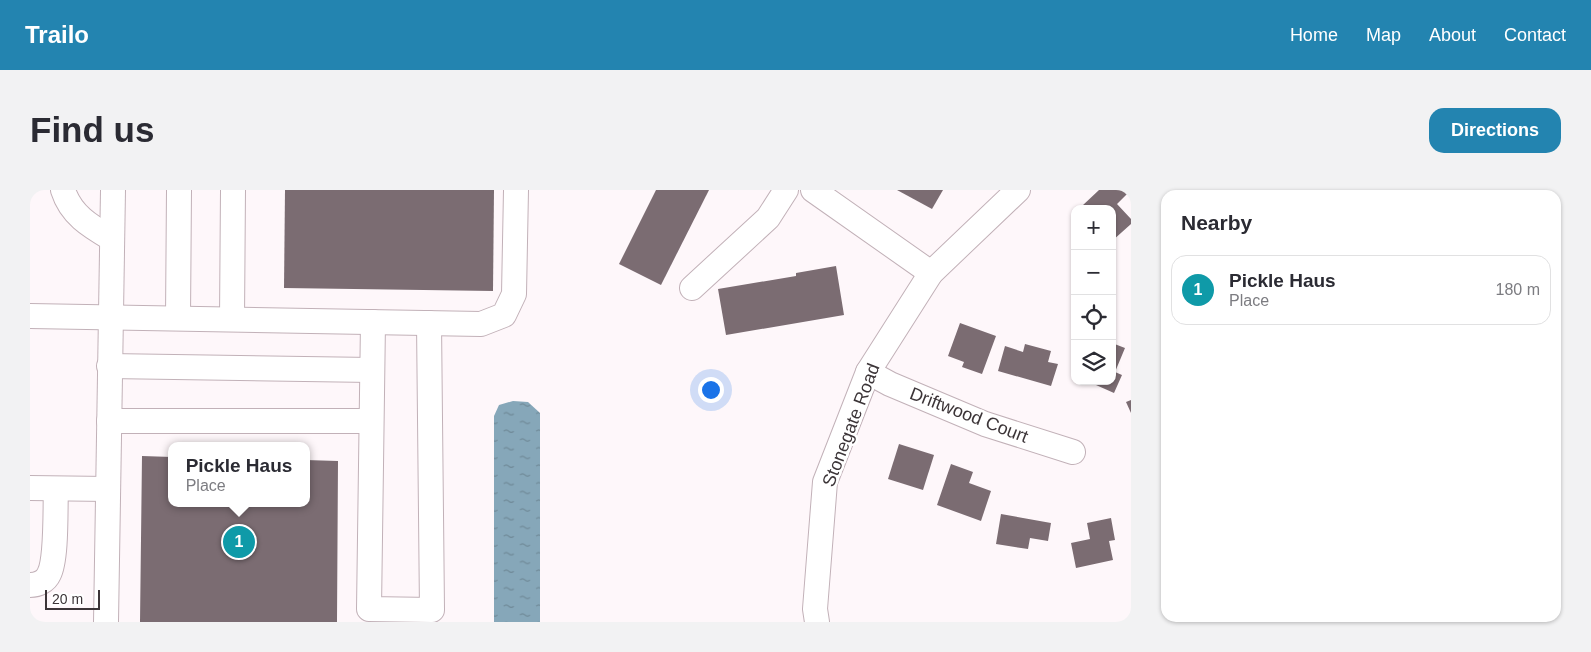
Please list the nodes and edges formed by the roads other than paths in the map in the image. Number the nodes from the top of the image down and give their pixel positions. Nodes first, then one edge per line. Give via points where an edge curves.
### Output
1 (63, 190) edge
2 (113, 190) edge
3 (179, 190) edge
4 (233, 190) edge
5 (516, 190) edge
6 (786, 190) edge
7 (813, 190) edge
8 (1018, 190) edge
9 (112, 239) junction
10 (932, 273) junction
11 (692, 288) dead end
12 (30, 316) edge
13 (110, 317) junction
14 (178, 318) junction
15 (232, 320) junction
16 (372, 322) junction
17 (430, 324) junction
18 (109, 366) junction
19 (372, 370) junction
20 (868, 372) junction
21 (108, 421) junction
22 (371, 421) junction
23 (1073, 452) dead end
24 (30, 488) edge
25 (56, 488) junction
26 (108, 490) junction
27 (30, 585) edge
28 (106, 622) edge
29 (817, 622) edge

1 - 9 street via 68,204 91,227
2 - 9 street
3 - 14 street
4 - 15 street
5 - 17 street via 514,294 504,315 481,324
6 - 11 street via 768,218
7 - 10 street
8 - 10 street, Stonegate Road
9 - 13 street
10 - 20 street, Stonegate Road
12 - 13 street
13 - 14 street
13 - 18 street
14 - 15 street
15 - 16 street
16 - 17 street
16 - 19 street
17 - 22 street via 432,610 369,610
18 - 19 street
18 - 21 street
19 - 22 street
20 - 23 street, Driftwood Court via 985,424
20 - 29 street, Stonegate Road via 825,482 815,609
21 - 22 street
21 - 26 street
24 - 25 street
25 - 26 street
25 - 27 street via 50,574 45,580
26 - 28 street

